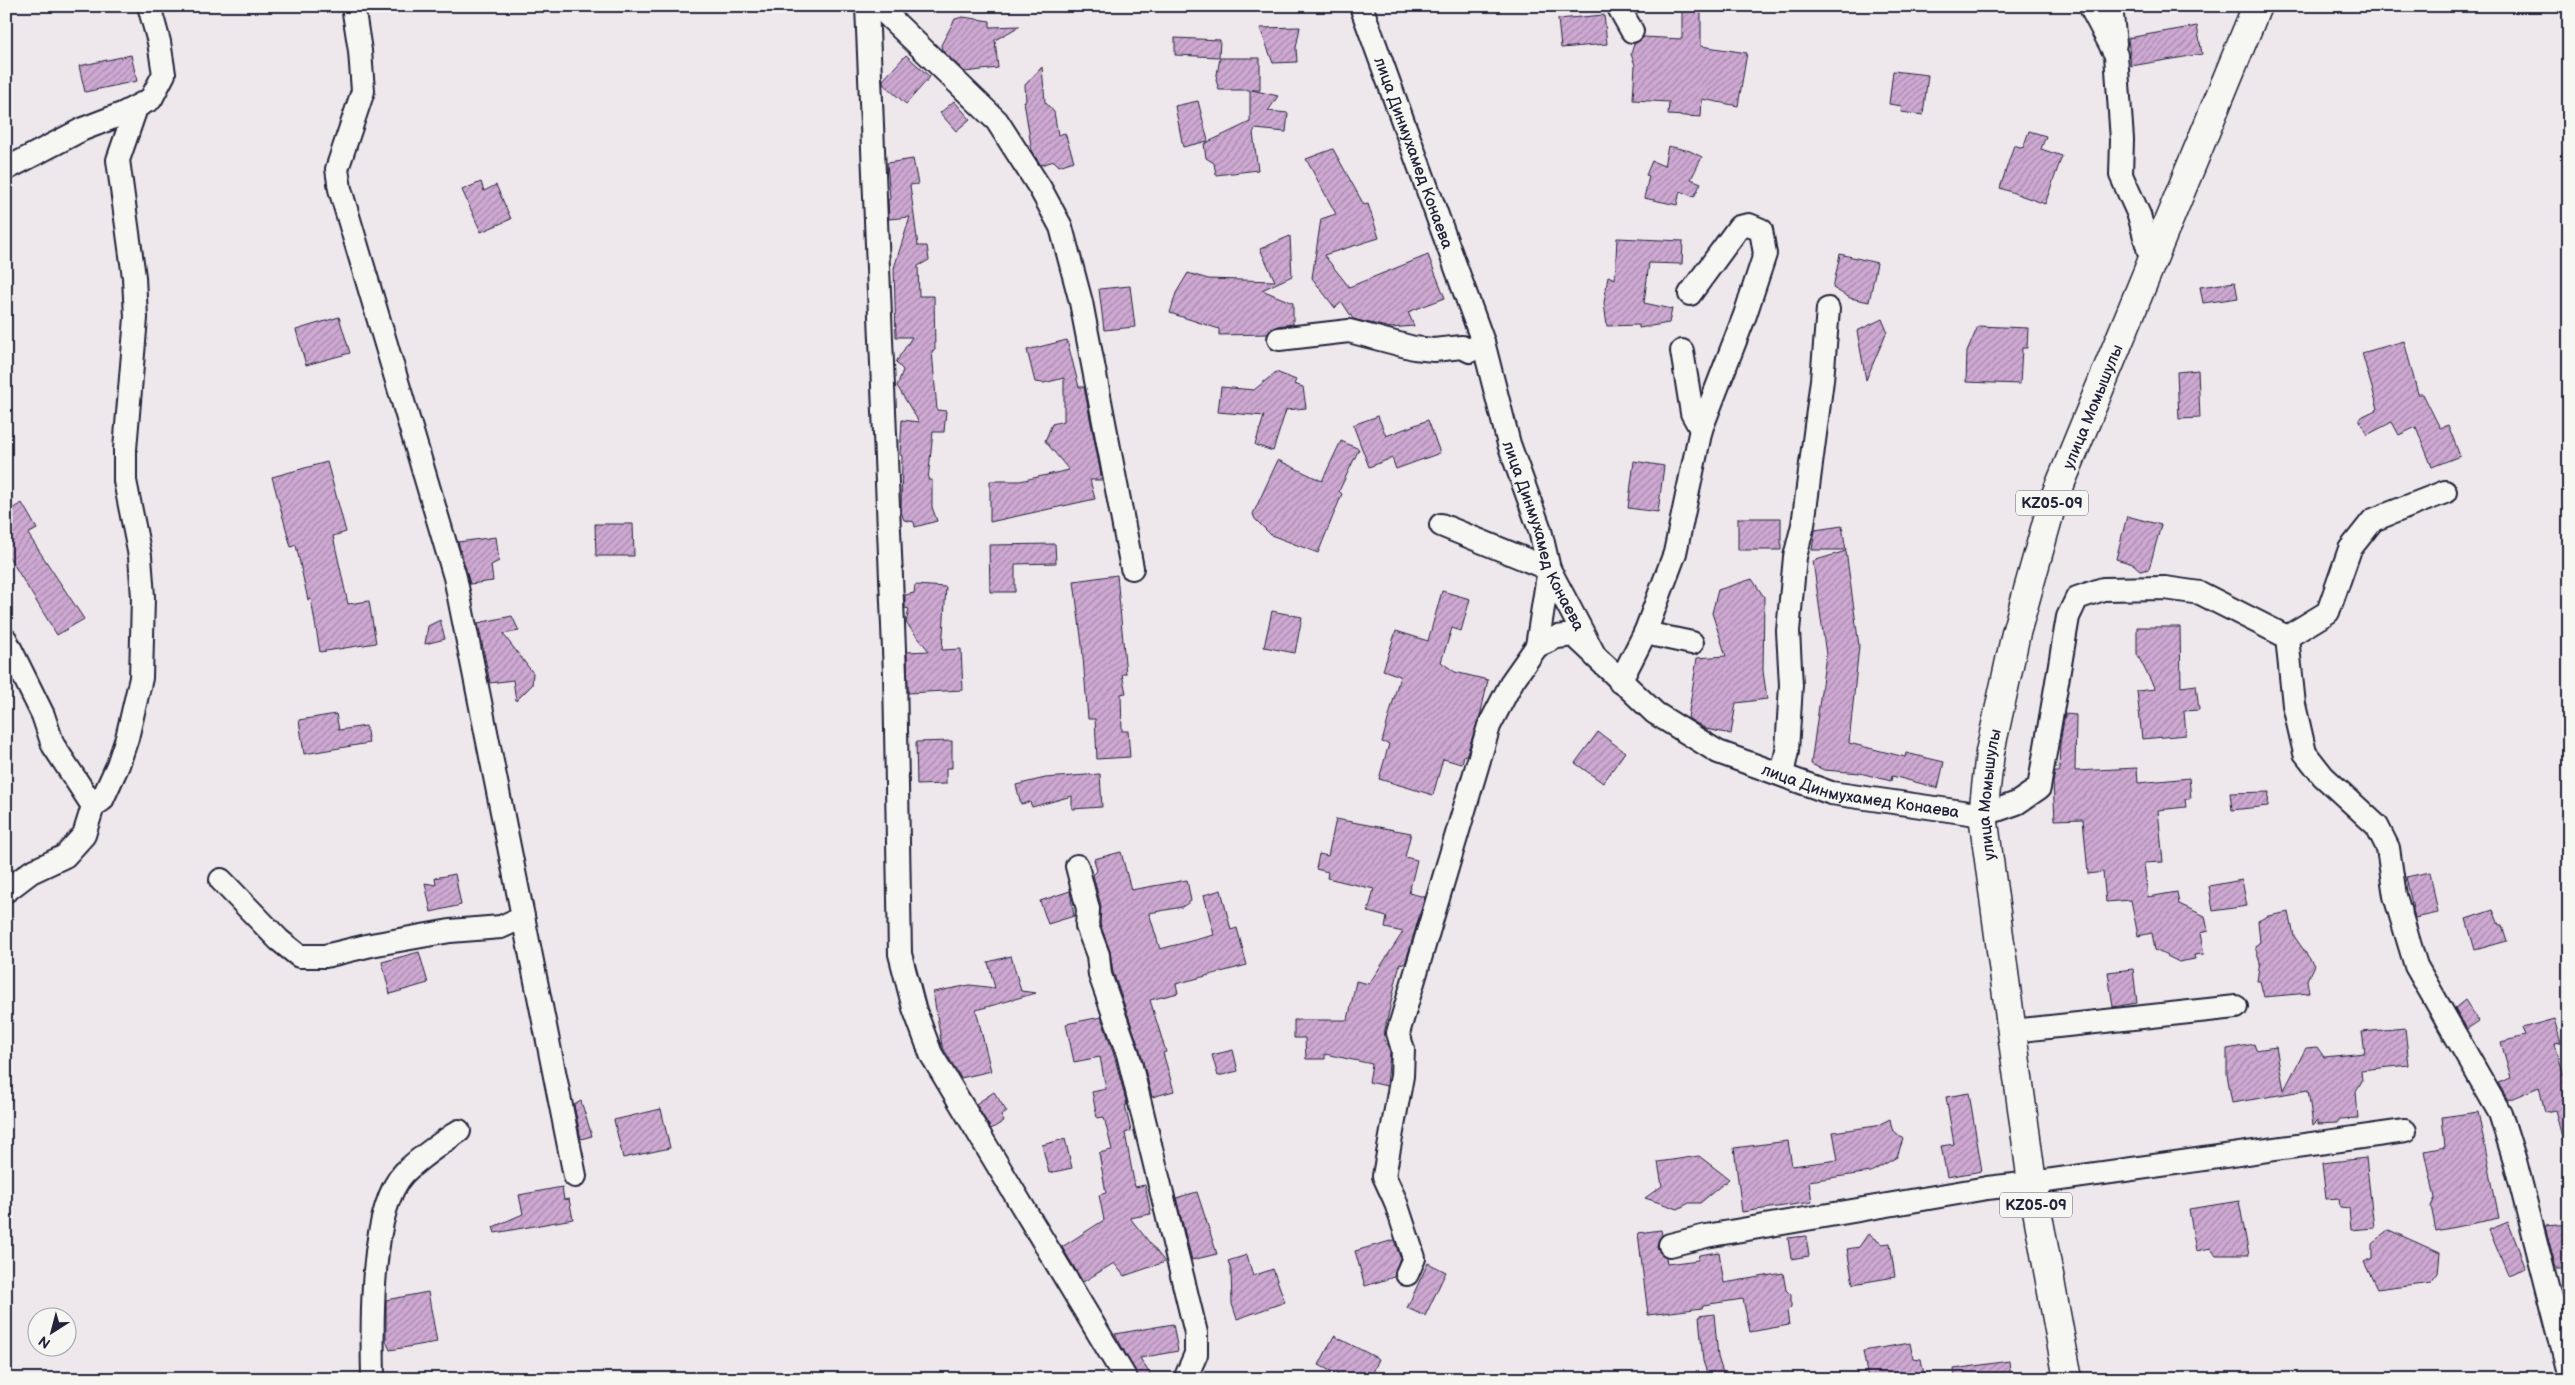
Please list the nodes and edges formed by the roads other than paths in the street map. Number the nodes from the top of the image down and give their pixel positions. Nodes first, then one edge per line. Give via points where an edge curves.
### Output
1 (149, 6) edge
2 (352, 6) edge
3 (867, 6) edge
4 (878, 6) edge
5 (1361, 6) edge
6 (1618, 6) edge
7 (2090, 6) edge
8 (2111, 6) edge
9 (2258, 6) edge
10 (1632, 31) dead end
11 (2116, 55) junction
12 (136, 108) junction
13 (6, 169) edge
14 (2151, 259) junction
15 (1690, 294) dead end
16 (1828, 309) dead end
17 (1279, 339) dead end
18 (1482, 342) junction
19 (1682, 351) dead end
20 (1701, 429) junction
21 (2445, 492) dead end
22 (1441, 525) dead end
23 (1132, 568) dead end
24 (1550, 569) junction
25 (1645, 633) junction
26 (2287, 637) junction
27 (6, 640) edge
28 (1692, 643) dead end
29 (1537, 646) junction
30 (1596, 656) junction
31 (1620, 682) junction
32 (1782, 775) junction
33 (93, 806) junction
34 (1983, 815) junction
35 (1077, 866) dead end
36 (221, 880) dead end
37 (6, 891) edge
38 (524, 917) junction
39 (2236, 1007) dead end
40 (2012, 1030) junction
41 (459, 1131) dead end
42 (2405, 1131) dead end
43 (576, 1176) dead end
44 (2032, 1183) junction
45 (1670, 1245) dead end
46 (1407, 1274) dead end
47 (2569, 1372) edge
48 (372, 1379) edge
49 (1126, 1379) edge
50 (1185, 1379) edge
51 (2068, 1379) edge

1 - 12 street via 164,74 152,99
2 - 38 street via 363,91 337,170 340,189 456,577
3 - 49 street via 895,672 900,954 914,1008 931,1054
4 - 23 street via 997,121 1061,227 1081,302
5 - 18 street, лица Динмухамед Конаева
6 - 10 street
7 - 11 street
8 - 11 street
9 - 14 main road, улица Момышулы / KZ05-09
11 - 14 street via 2121,175 2139,215
12 - 13 street via 83,129
12 - 33 street via 118,160 135,286 136,318 125,481 140,556 143,598 141,678 118,764 102,800
14 - 34 main road, улица Момышулы / KZ05-09 via 2052,504 2016,633 1990,752
15 - 20 street via 1740,227 1750,225 1761,230 1764,254 1745,315
16 - 32 street via 1803,525 1795,557 1788,631 1787,752
17 - 18 street via 1349,330 1414,348 1434,350 1462,347 1470,351
18 - 24 street, лица Динмухамед Конаева via 1509,444 1540,530
19 - 20 street via 1692,413
20 - 25 street via 1675,553
21 - 26 street via 2373,520 2350,549 2328,612
22 - 24 street
24 - 29 street
24 - 30 street, лица Динмухамед Конаева
25 - 28 street
25 - 31 street
26 - 34 street via 2200,593 2165,588 2103,589 2077,598 2068,617 2038,788 2017,803
26 - 47 street via 2294,705 2306,752 2323,776 2377,826 2388,848 2395,896 2416,966 2500,1113 2516,1161
27 - 33 street via 43,715 53,745
29 - 30 street via 1557,637 1574,635
29 - 46 street via 1513,680 1489,726 1398,1033 1402,1076 1384,1176 1414,1258
30 - 31 street, лица Динмухамед Конаева
31 - 32 street, лица Динмухамед Конаева via 1654,713 1718,752
32 - 34 street, лица Динмухамед Конаева via 1831,793
33 - 37 street via 84,835 65,856 31,872
34 - 40 main road, улица Момышулы / KZ05-09
35 - 50 street via 1088,909 1087,926 1098,955 1100,975 1128,1054 1196,1333 1196,1354
36 - 38 street via 279,940 300,956 325,956 450,931 501,927
38 - 43 street
39 - 40 street
40 - 44 main road, KZ05-09
41 - 48 street via 403,1174 384,1209 373,1277
42 - 44 street
44 - 45 street via 1977,1189
44 - 51 main road, KZ05-09

